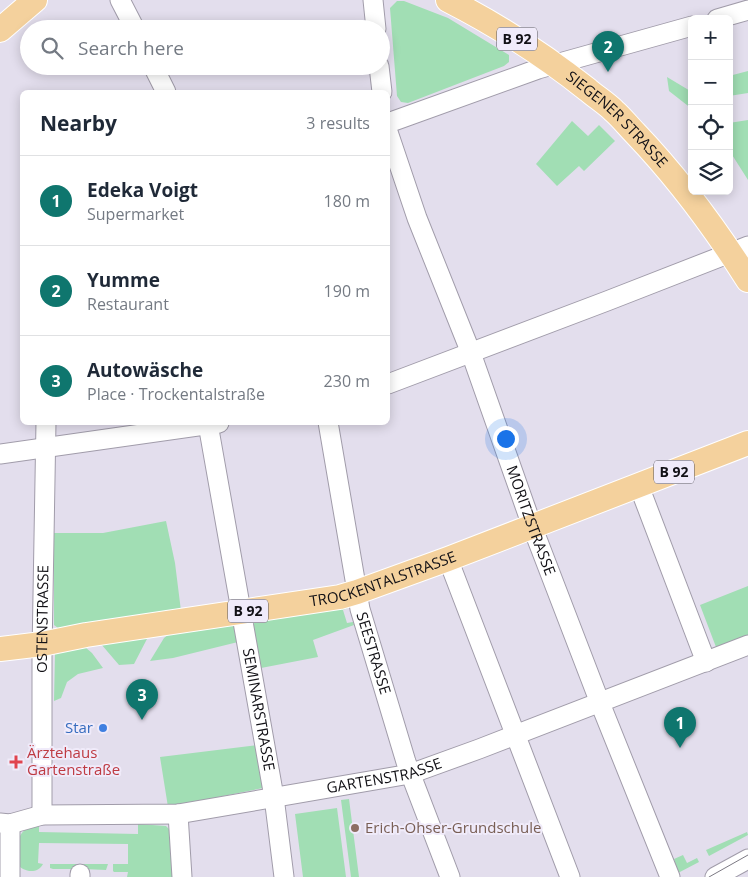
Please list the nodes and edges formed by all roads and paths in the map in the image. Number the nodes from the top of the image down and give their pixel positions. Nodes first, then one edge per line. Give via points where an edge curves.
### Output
1 (35, 0) edge
2 (120, 0) edge
3 (373, 0) edge
4 (448, 0) edge
5 (748, 10) edge
6 (731, 15) edge
7 (130, 20) edge
8 (375, 20) edge
9 (688, 27) edge
10 (0, 30) edge
11 (555, 64) junction
12 (158, 75) edge
13 (380, 75) edge
14 (165, 90) edge
15 (382, 90) edge
16 (390, 122) edge
17 (390, 138) edge
18 (739, 249) edge
19 (748, 280) edge
20 (471, 353) junction
21 (390, 383) edge
22 (46, 425) edge
23 (200, 425) edge
24 (214, 425) edge
25 (329, 425) edge
26 (748, 443) edge
27 (46, 447) junction
28 (0, 454) edge
29 (639, 486) junction
30 (532, 526) junction
31 (448, 559) junction
32 (357, 592) junction
33 (241, 612) junction
34 (42, 644) junction
35 (748, 645) edge
36 (0, 649) edge
37 (706, 662) junction
38 (600, 702) junction
39 (516, 735) junction
40 (410, 774) junction
41 (274, 797) junction
42 (178, 814) junction
43 (42, 815) junction
44 (5, 824) edge
45 (748, 859) edge
46 (7, 874) edge
47 (182, 877) edge
48 (284, 877) edge
49 (450, 877) edge
50 (570, 877) edge
51 (670, 877) edge
52 (716, 877) edge

1 - 10 main road
2 - 7 street
3 - 8 street
4 - 11 main road, SIEGENER STRASSE / B 92
5 - 6 street
9 - 11 street
11 - 16 street
11 - 18 main road, SIEGENER STRASSE / B 92 via 614,111 656,155 710,222
12 - 14 street
13 - 15 street
17 - 20 street, MORITZSTRASSE via 417,218
18 - 19 main road, SIEGENER STRASSE / B 92
18 - 20 street
20 - 21 street
20 - 30 street, MORITZSTRASSE
22 - 27 street, OSTENSTRASSE
23 - 27 street
24 - 33 street, SEMINARSTRASSE
25 - 32 street, SEESTRASSE
26 - 29 main road, TROCKENTALSTRASSE / B 92
27 - 28 street
27 - 34 street, OSTENSTRASSE
29 - 30 main road, TROCKENTALSTRASSE / B 92
29 - 37 street
30 - 31 main road, TROCKENTALSTRASSE / B 92
30 - 38 street, MORITZSTRASSE
31 - 32 main road, TROCKENTALSTRASSE / B 92
31 - 39 street
32 - 33 main road, TROCKENTALSTRASSE / B 92
32 - 40 street, SEESTRASSE
33 - 34 main road, TROCKENTALSTRASSE / B 92
33 - 41 street, SEMINARSTRASSE
34 - 36 main road, TROCKENTALSTRASSE / B 92
34 - 43 street, OSTENSTRASSE
35 - 37 street, GARTENSTRASSE
37 - 38 street, GARTENSTRASSE
38 - 39 street, GARTENSTRASSE
38 - 51 street, MORITZSTRASSE
39 - 40 street, GARTENSTRASSE
39 - 50 street
40 - 41 street, GARTENSTRASSE
40 - 49 street, SEESTRASSE
41 - 42 street, GARTENSTRASSE
41 - 48 street, SEMINARSTRASSE
42 - 43 street, GARTENSTRASSE
42 - 47 street
43 - 44 street, GARTENSTRASSE
44 - 46 street
45 - 52 street

